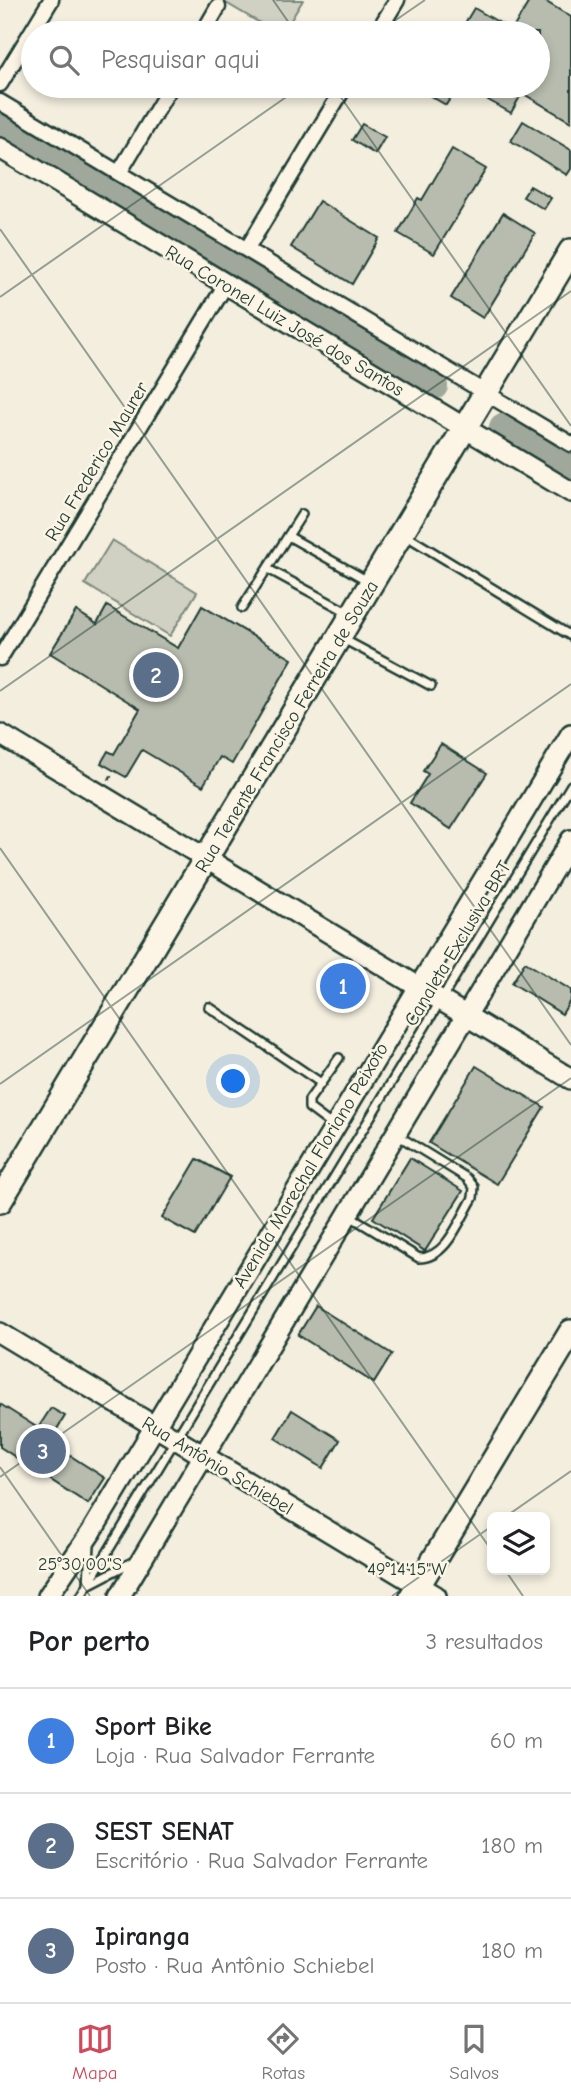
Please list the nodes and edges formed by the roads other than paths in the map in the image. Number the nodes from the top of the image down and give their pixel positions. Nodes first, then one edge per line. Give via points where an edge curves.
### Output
1 (51, 0) edge
2 (397, 0) edge
3 (218, 7) dead end
4 (38, 21) edge
5 (209, 21) edge
6 (384, 21) edge
7 (21, 49) edge
8 (0, 84) edge
9 (164, 98) edge
10 (338, 98) edge
11 (0, 102) edge
12 (0, 148) edge
13 (119, 173) junction
14 (247, 250) junction
15 (571, 251) edge
16 (226, 284) junction
17 (486, 393) junction
18 (465, 428) junction
19 (571, 444) edge
20 (571, 492) edge
21 (302, 514) dead end
22 (401, 533) junction
23 (288, 536) junction
24 (268, 569) junction
25 (371, 583) junction
26 (242, 608) dead end
27 (352, 615) junction
28 (571, 636) edge
29 (339, 637) junction
30 (0, 658) edge
31 (431, 686) dead end
32 (0, 734) edge
33 (571, 734) edge
34 (571, 785) edge
35 (571, 840) edge
36 (206, 859) junction
37 (418, 986) junction
38 (441, 1000) junction
39 (209, 1007) dead end
40 (465, 1015) junction
41 (339, 1058) dead end
42 (571, 1079) edge
43 (321, 1083) junction
44 (333, 1127) junction
45 (395, 1133) junction
46 (0, 1201) edge
47 (346, 1214) junction
48 (571, 1332) edge
49 (0, 1333) edge
50 (153, 1425) junction
51 (176, 1439) junction
52 (203, 1455) junction
53 (92, 1531) junction
54 (144, 1555) junction
55 (88, 1585) junction
56 (422, 1592) edge
57 (48, 1596) edge
58 (81, 1596) edge
59 (120, 1596) edge

1 - 4 street
2 - 6 street
3 - 5 street
7 - 8 street
9 - 13 street
10 - 14 street
11 - 13 street
12 - 16 street, Rua Coronel Luiz José dos Santos
13 - 14 street
14 - 17 street
15 - 17 main road, Rua Tenente Francisco Ferreira de Souza
16 - 18 street, Rua Coronel Luiz José dos Santos
16 - 30 street, Rua Frederico Maurer
17 - 18 main road, Rua Tenente Francisco Ferreira de Souza
17 - 19 street
18 - 20 street, Rua Coronel Luiz José dos Santos
18 - 22 main road, Rua Tenente Francisco Ferreira de Souza
21 - 23 lane
22 - 25 main road, Rua Tenente Francisco Ferreira de Souza
22 - 28 lane
23 - 24 lane
23 - 25 lane
24 - 26 lane
24 - 27 lane
25 - 27 main road, Rua Tenente Francisco Ferreira de Souza
27 - 29 main road, Rua Tenente Francisco Ferreira de Souza
29 - 31 lane
29 - 36 main road, Rua Tenente Francisco Ferreira de Souza
32 - 36 street
33 - 37 street, Avenida Marechal Floriano Peixoto
34 - 38 lane, Canaleta Exclusiva BRT
35 - 40 street
36 - 37 street
36 - 46 main road, Rua Tenente Francisco Ferreira de Souza
37 - 38 street
37 - 44 street, Avenida Marechal Floriano Peixoto
38 - 40 street
38 - 51 lane, Canaleta Exclusiva BRT
39 - 43 lane
40 - 42 street
40 - 45 street
41 - 43 lane
43 - 44 lane via 309,1108
44 - 50 street, Avenida Marechal Floriano Peixoto
45 - 47 street
45 - 47 lane via 467,1178 474,1188 473,1198 440,1252 430,1258 419,1258
47 - 52 street
48 - 56 main road
49 - 50 street, Rua Antônio Schiebel
50 - 51 street, Rua Antônio Schiebel
50 - 53 street, Avenida Marechal Floriano Peixoto
51 - 52 street, Rua Antônio Schiebel
51 - 55 lane, Canaleta Exclusiva BRT
52 - 54 street
52 - 56 street, Rua Antônio Schiebel
53 - 55 lane, Canaleta Exclusiva BRT
53 - 57 street, Avenida Marechal Floriano Peixoto
54 - 55 lane, Canaleta Exclusiva BRT
54 - 59 street
55 - 58 lane, Canaleta Exclusiva BRT

